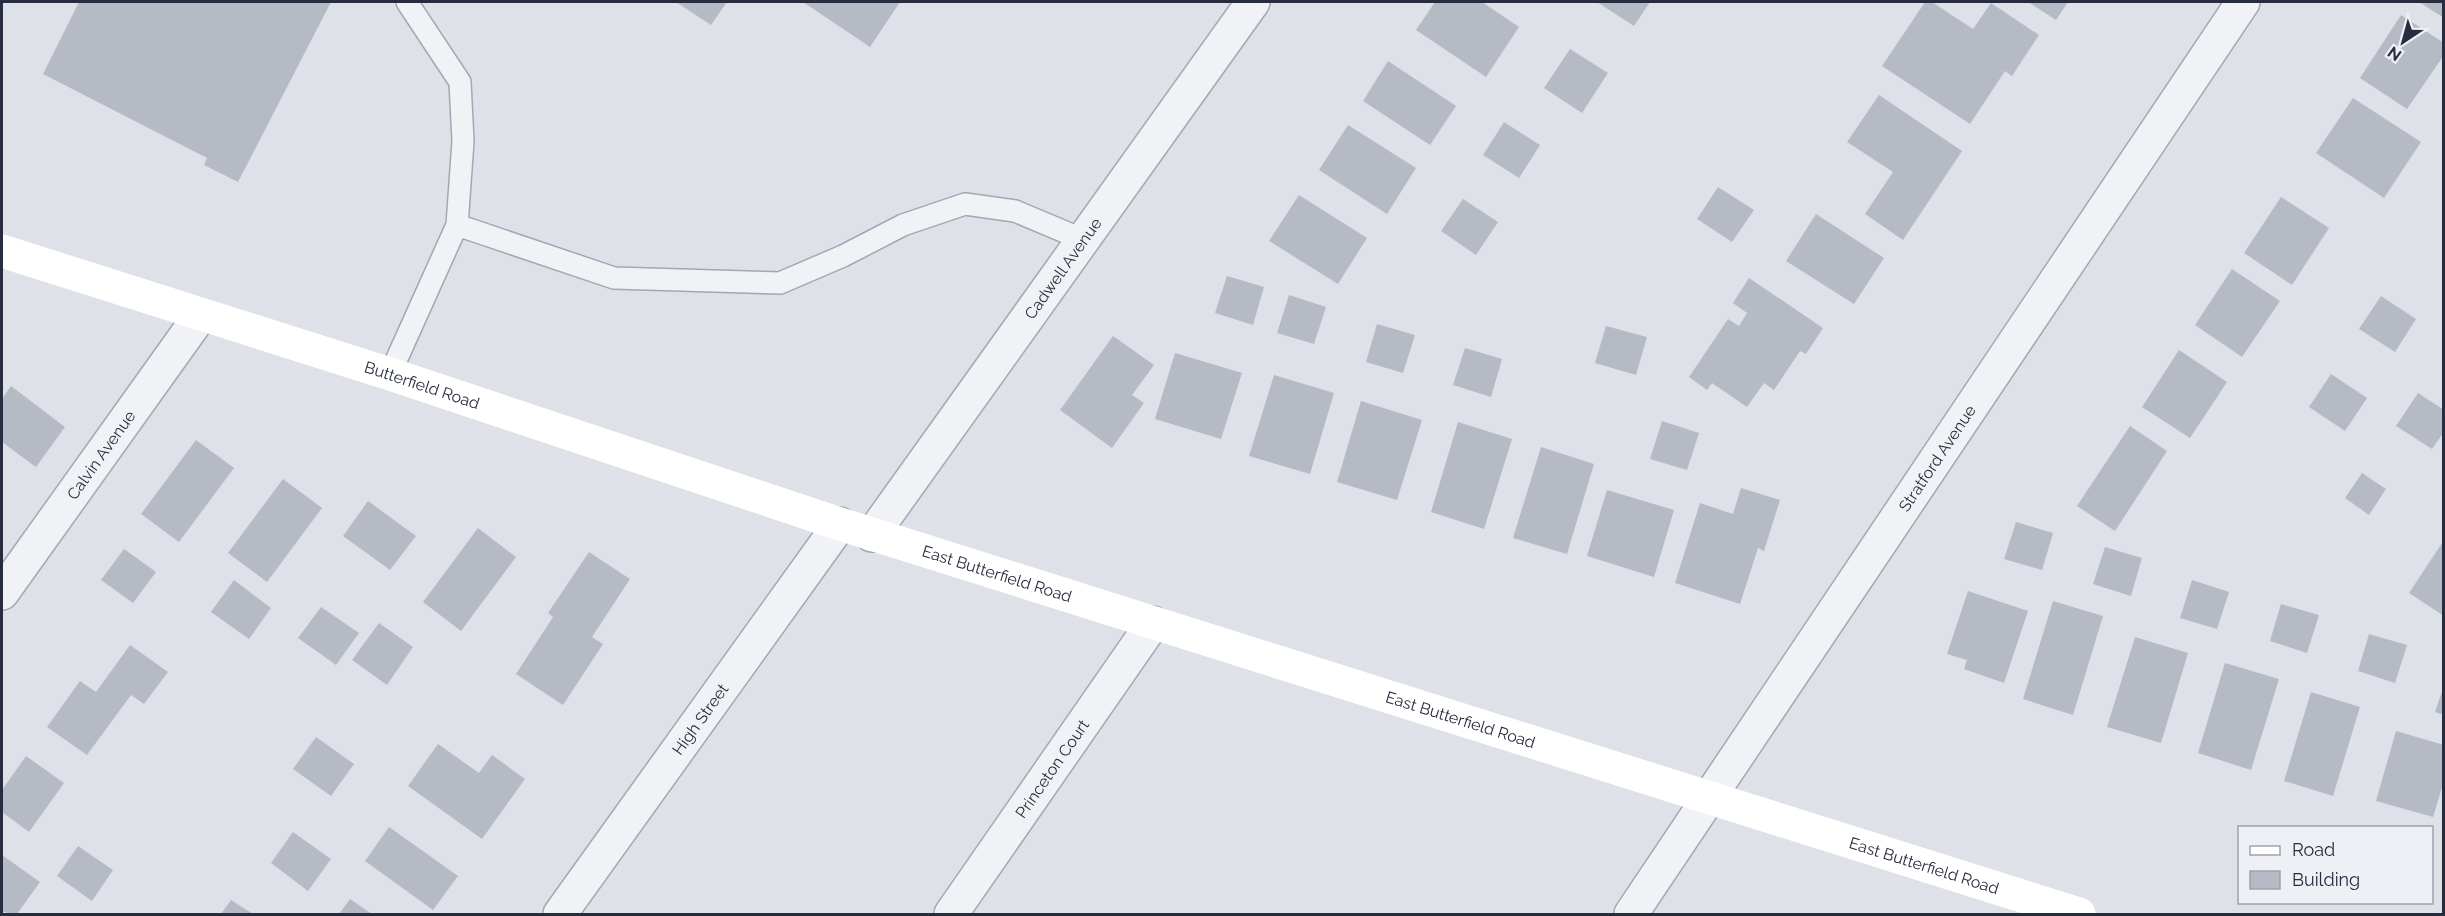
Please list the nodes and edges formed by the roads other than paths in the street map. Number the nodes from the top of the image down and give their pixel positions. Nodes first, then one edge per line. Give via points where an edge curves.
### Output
1 (407, 2) edge
2 (1253, 2) edge
3 (2243, 2) edge
4 (457, 225) junction
5 (1084, 240) junction
6 (2, 251) edge
7 (200, 316) junction
8 (390, 374) junction
9 (840, 524) junction
10 (872, 534) junction
11 (2, 593) edge
12 (1153, 623) junction
13 (1709, 797) junction
14 (560, 915) edge
15 (951, 915) edge
16 (1631, 915) edge
17 (2079, 915) edge

1 - 4 lane via 459,82 463,141
2 - 5 street, Cadwell Avenue
3 - 13 street, Stratford Avenue
4 - 5 lane via 614,279 780,283 903,225 965,204 1015,211
4 - 8 lane
5 - 10 street, Cadwell Avenue
6 - 7 main road, Butterfield Road
7 - 8 main road, Butterfield Road
7 - 11 street, Calvin Avenue
8 - 9 main road, Butterfield Road
9 - 10 main road, East Butterfield Road
9 - 14 street, High Street
10 - 12 main road, East Butterfield Road
12 - 13 main road, East Butterfield Road
12 - 15 street, Princeton Court
13 - 16 street, Stratford Avenue
13 - 17 main road, East Butterfield Road

